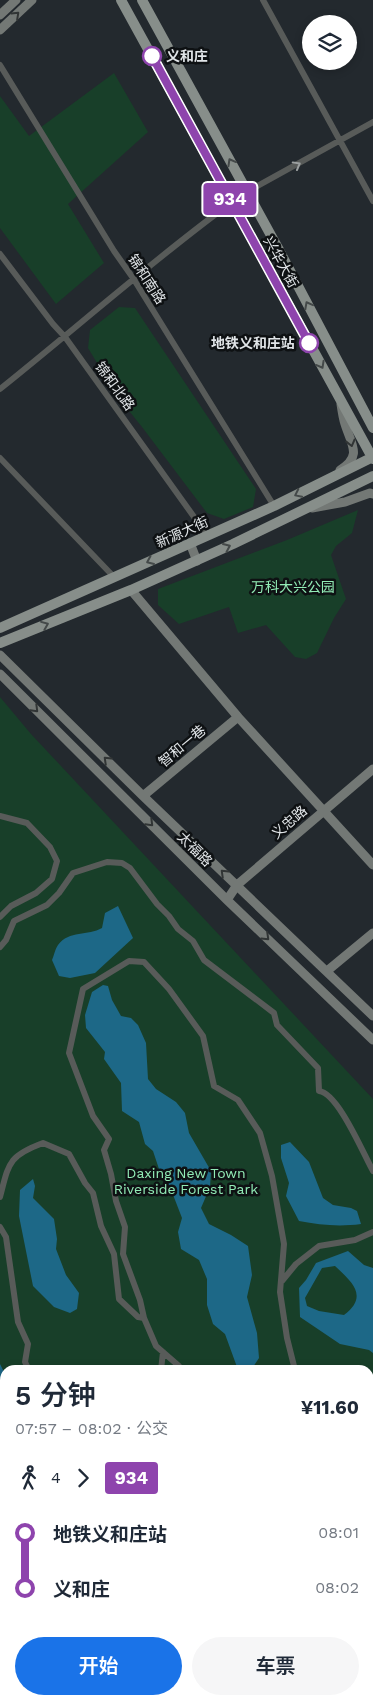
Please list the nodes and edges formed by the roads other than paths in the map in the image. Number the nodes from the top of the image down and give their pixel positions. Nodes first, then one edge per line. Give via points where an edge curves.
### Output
1 (16, 0) edge
2 (32, 0) edge
3 (121, 0) edge
4 (142, 0) edge
5 (147, 0) edge
6 (263, 0) edge
7 (0, 15) edge
8 (151, 16) junction
9 (0, 30) edge
10 (0, 65) edge
11 (373, 122) edge
12 (340, 141) junction
13 (254, 188) dead end
14 (373, 201) edge
15 (224, 208) dead end
16 (0, 254) edge
17 (133, 278) junction
18 (65, 337) junction
19 (0, 389) edge
20 (339, 396) junction
21 (363, 410) junction
22 (373, 419) edge
23 (373, 428) edge
24 (0, 458) edge
25 (373, 458) edge
26 (373, 476) edge
27 (320, 483) junction
28 (373, 494) edge
29 (274, 506) junction
30 (307, 509) junction
31 (207, 535) junction
32 (190, 543) junction
33 (197, 560) junction
34 (114, 577) junction
35 (131, 590) junction
36 (0, 628) edge
37 (0, 643) edge
38 (0, 655) edge
39 (0, 674) edge
40 (238, 717) junction
41 (373, 769) edge
42 (144, 796) junction
43 (323, 810) junction
44 (0, 816) edge
45 (373, 865) edge
46 (236, 885) junction
47 (227, 900) junction
48 (0, 917) edge
49 (373, 933) edge
50 (0, 946) edge
51 (327, 972) junction
52 (373, 1016) edge
53 (373, 1040) edge
54 (373, 1171) edge
55 (0, 1198) edge
56 (0, 1227) edge
57 (373, 1232) edge
58 (282, 1281) junction
59 (144, 1318) junction
60 (162, 1352) junction
61 (26, 1365) edge
62 (161, 1365) edge
63 (178, 1365) edge
64 (294, 1365) edge

1 - 7 main road
9 -> 2 main road
3 -> 20 main road, 兴华大街
4 - 8 main road, 兴华大街
5 - 8 main road
6 - 12 street
21 -> 8 main road, 兴华大街
10 - 17 street, 锦和南路
11 - 12 street
13 -> 12 street
12 - 14 street
15 - 17 street
16 - 18 street, 锦和北路
17 - 18 street
17 - 29 street, 锦和南路
18 - 19 street
18 - 31 street, 锦和北路
20 - 25 main road, 兴华大街
20 -> 27 main road via 354,447 353,455 349,464
21 - 22 main road
21 - 23 main road, 兴华大街
24 - 34 street
25 - 27 main road, 新源大街
26 - 30 main road
27 -> 29 main road, 新源大街
28 - 30 main road
29 - 31 main road, 新源大街
33 -> 30 main road
31 - 32 main road, 新源大街
32 - 33 main road
32 -> 34 main road, 新源大街
33 - 35 main road
34 - 36 main road, 新源大街
37 -> 35 main road
35 - 40 main road
42 -> 38 main road, 太福路
39 -> 47 main road, 太福路
40 - 42 main road, 智和一巷
40 - 43 main road
41 - 43 main road, 义忠路
46 -> 42 main road, 太福路
43 - 45 main road
43 - 46 main road, 义忠路
44 - 48 street via 27,823 50,847 57,861 52,879 36,893 10,906
46 - 47 main road, 义忠路
46 - 51 main road, 太福路
47 -> 53 main road, 太福路
49 - 51 main road
50 - 54 street via 14,921 47,905 73,873 107,862 122,863 130,868 178,930 193,941 204,960 274,1013 278,1025 318,1068 319,1091 323,1091 340,1108
51 - 52 main road, 太福路
55 - 59 street via 11,1161 23,1150 43,1143 69,1154 92,1193 101,1226 114,1254 119,1299
56 - 61 street via 6,1237 18,1322 28,1344
57 - 58 street via 355,1240 320,1246 296,1264
58 - 59 street via 284,1244 272,1176 260,1133 238,1100 214,1086 202,1036 169,989 144,962 128,961 82,989 69,1053 93,1116 109,1138 104,1150 125,1227 123,1254
58 - 64 street via 280,1292
59 - 60 street
60 - 62 street
60 - 63 street

